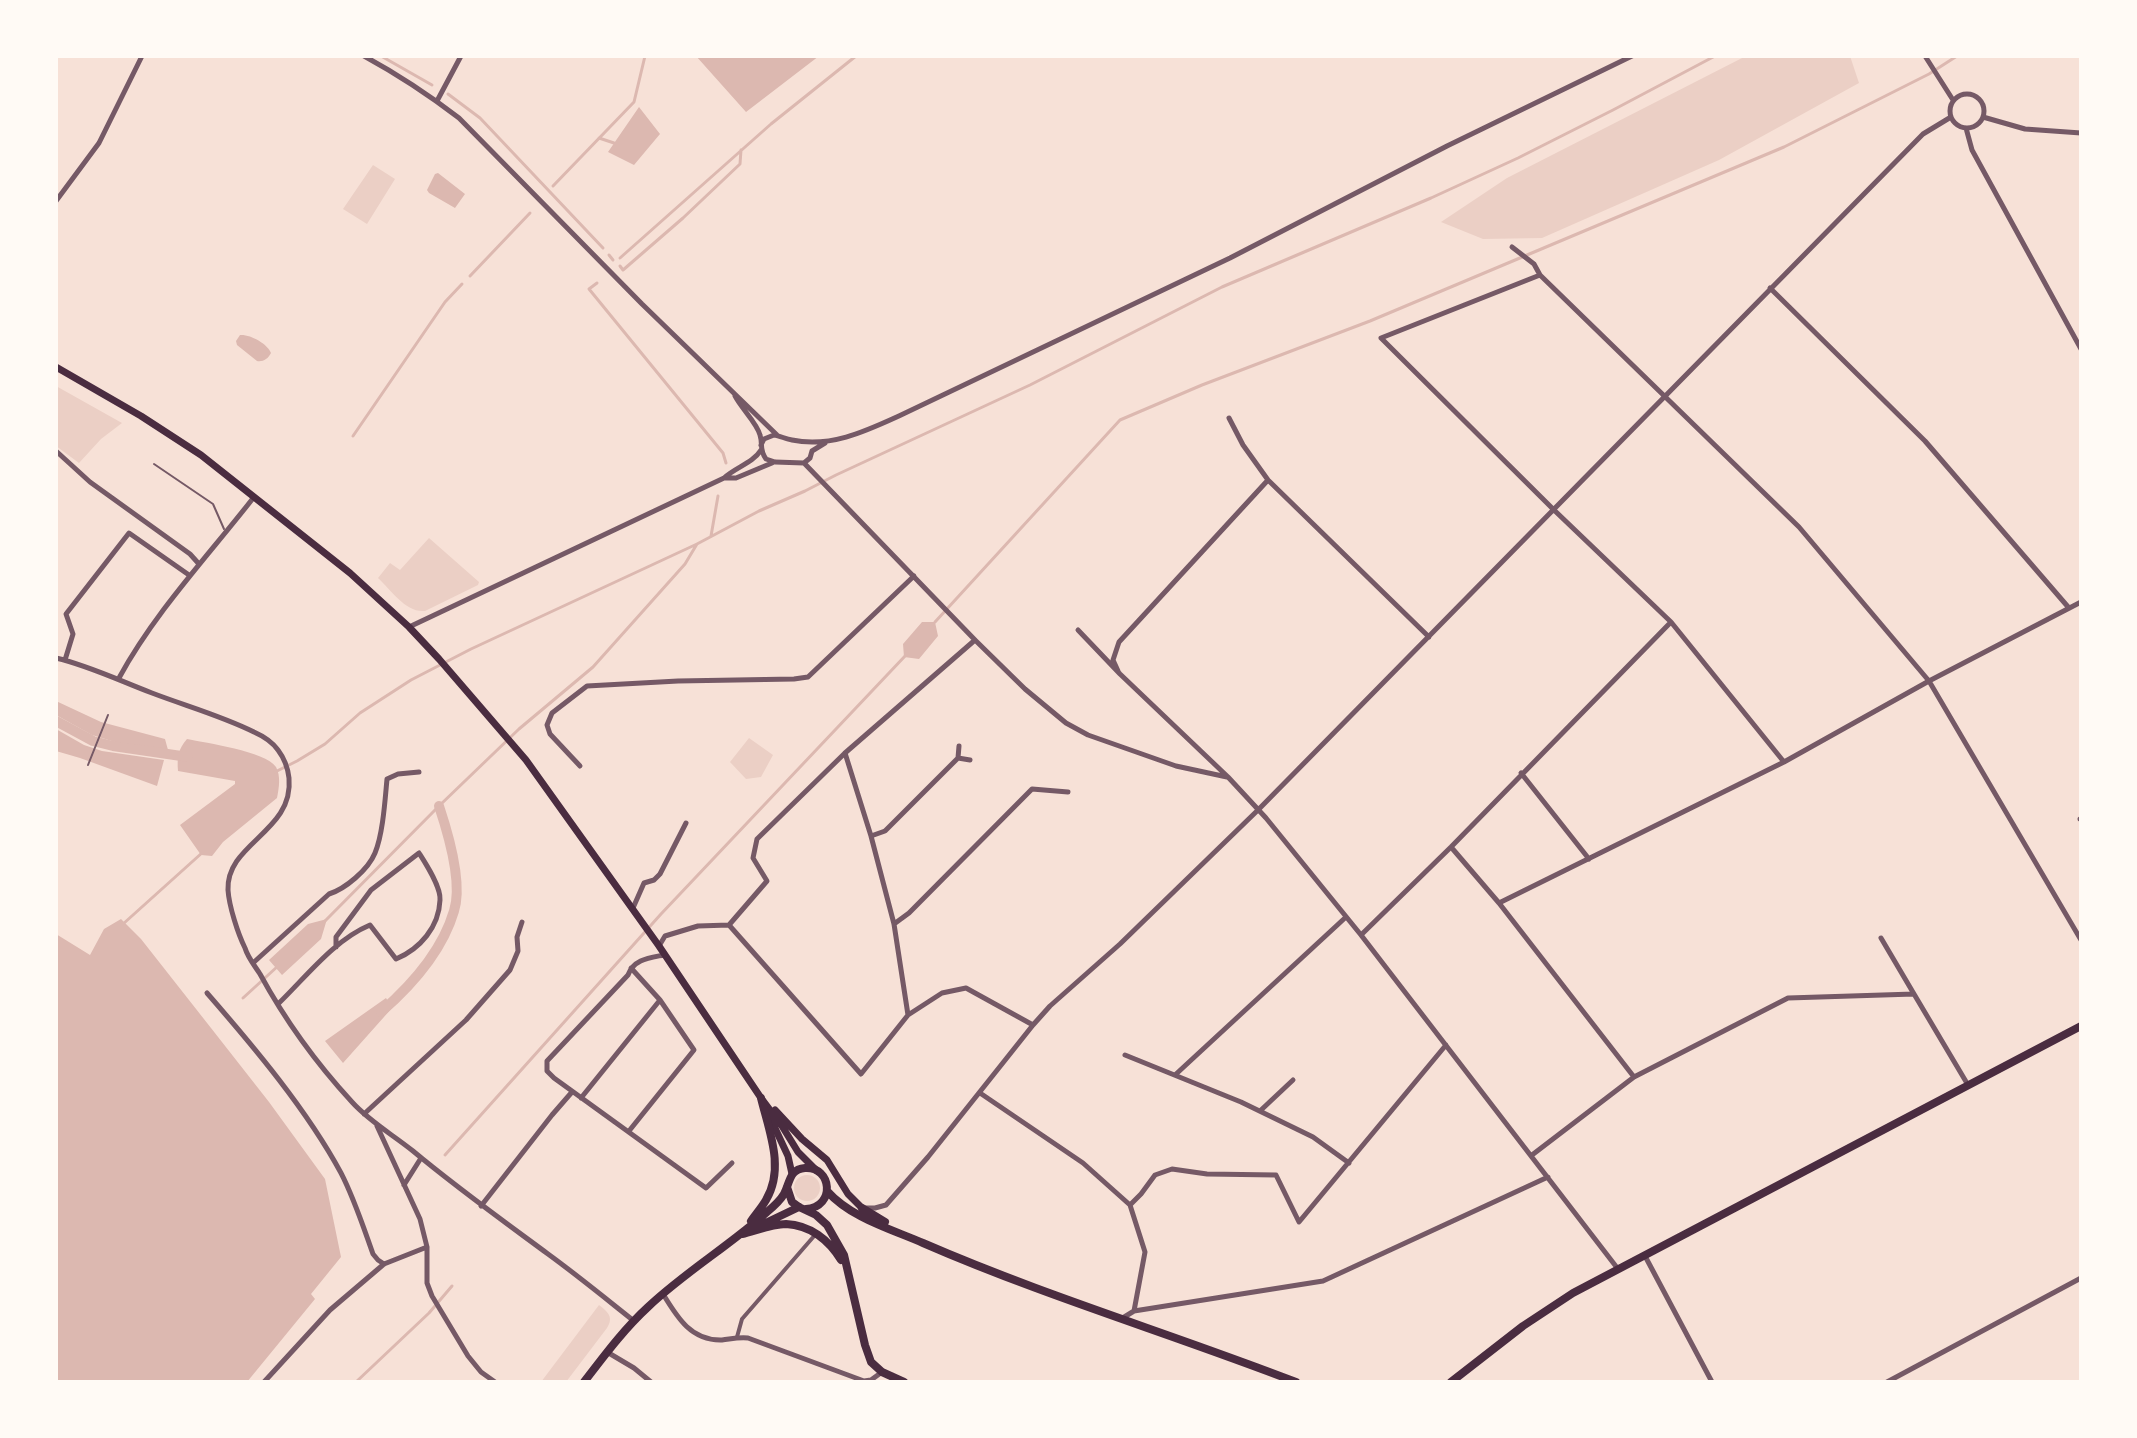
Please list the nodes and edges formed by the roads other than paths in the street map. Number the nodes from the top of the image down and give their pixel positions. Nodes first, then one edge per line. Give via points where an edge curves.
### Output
1 (142, 56) edge
2 (364, 56) edge
3 (461, 56) edge
4 (1632, 56) edge
5 (1925, 56) edge
6 (1953, 100) junction
7 (437, 101) junction
8 (1951, 117) junction
9 (1983, 117) junction
10 (1966, 128) junction
11 (2080, 133) edge
12 (56, 201) edge
13 (1512, 247) dead end
14 (1540, 275) junction
15 (1770, 288) junction
16 (2081, 349) edge
17 (56, 367) edge
18 (733, 394) junction
19 (1665, 394) junction
20 (1229, 418) dead end
21 (778, 435) junction
22 (802, 441) junction
23 (827, 442) junction
24 (761, 447) junction
25 (56, 451) edge
26 (810, 454) junction
27 (775, 462) junction
28 (804, 463) junction
29 (154, 464) dead end
30 (724, 478) junction
31 (1268, 480) junction
32 (254, 497) junction
33 (1554, 510) junction
34 (225, 533) junction
35 (199, 564) junction
36 (189, 575) junction
37 (914, 576) junction
38 (2081, 602) edge
39 (2069, 608) junction
40 (1671, 622) junction
41 (409, 627) junction
42 (1078, 630) dead end
43 (1429, 637) junction
44 (975, 640) junction
45 (56, 658) edge
46 (65, 660) junction
47 (1120, 674) junction
48 (119, 678) junction
49 (1929, 681) junction
50 (108, 715) dead end
51 (959, 746) dead end
52 (845, 753) junction
53 (958, 758) junction
54 (970, 760) dead end
55 (1784, 762) junction
56 (88, 765) dead end
57 (580, 766) dead end
58 (419, 772) dead end
59 (1521, 773) junction
60 (1228, 777) junction
61 (1068, 792) dead end
62 (1258, 810) junction
63 (686, 823) dead end
64 (871, 836) junction
65 (1451, 847) junction
66 (1589, 859) junction
67 (1499, 903) junction
68 (632, 909) junction
69 (1346, 917) junction
70 (522, 922) dead end
71 (894, 924) junction
72 (729, 925) junction
73 (1361, 935) junction
74 (1881, 938) dead end
75 (2081, 940) edge
76 (659, 946) junction
77 (336, 947) junction
78 (664, 955) junction
79 (253, 963) junction
80 (631, 968) junction
81 (207, 993) dead end
82 (1914, 994) junction
83 (660, 1000) junction
84 (278, 1004) junction
85 (908, 1015) junction
86 (1033, 1025) junction
87 (2081, 1026) edge
88 (1446, 1045) junction
89 (1125, 1055) dead end
90 (1175, 1075) junction
91 (1634, 1077) junction
92 (1293, 1080) dead end
93 (1968, 1085) junction
94 (572, 1092) junction
95 (980, 1093) junction
96 (581, 1098) junction
97 (761, 1098) junction
98 (1260, 1111) junction
99 (364, 1114) junction
100 (376, 1125) junction
101 (629, 1131) junction
102 (1532, 1155) junction
103 (421, 1158) junction
104 (732, 1163) dead end
105 (1349, 1163) junction
106 (816, 1170) junction
107 (792, 1174) junction
108 (1548, 1177) junction
109 (404, 1186) junction
110 (787, 1186) junction
111 (827, 1191) junction
112 (886, 1205) junction
113 (1130, 1205) junction
114 (481, 1206) junction
115 (802, 1208) junction
116 (862, 1208) junction
117 (886, 1223) junction
118 (817, 1233) junction
119 (741, 1235) junction
120 (906, 1236) junction
121 (427, 1247) junction
122 (1644, 1255) junction
123 (384, 1264) junction
124 (1618, 1269) junction
125 (850, 1278) junction
126 (2081, 1278) edge
127 (663, 1294) junction
128 (1134, 1311) junction
129 (1121, 1319) junction
130 (635, 1321) junction
131 (737, 1337) junction
132 (607, 1352) junction
133 (882, 1372) junction
134 (864, 1381) edge
135 (264, 1382) edge
136 (495, 1382) edge
137 (584, 1382) edge
138 (651, 1382) edge
139 (904, 1382) edge
140 (1296, 1382) edge
141 (1451, 1382) edge
142 (1712, 1382) edge
143 (1887, 1382) edge

1 - 12 street via 99,143
2 - 7 street
3 - 7 street
4 - 23 street via 1230,258 901,415
5 - 6 street
6 - 8 street
6 - 9 street via 1961,94 1976,96
7 - 18 street
8 - 10 street
8 - 15 street via 1923,134
9 - 10 street
9 - 11 street via 2025,129
10 - 16 street via 1972,150
13 - 14 street
14 - 19 street
14 - 33 street via 1381,338
15 - 19 street
15 - 39 street via 1925,441
17 - 32 main road via 171,435
18 - 21 street
18 - 24 street via 758,430
19 - 33 street
19 - 49 street via 1799,527
20 - 31 street
21 - 22 street
21 - 24 street via 767,437
22 - 23 street
22 - 26 street
23 - 26 street
24 - 27 street via 766,459
24 - 30 street via 757,456
25 - 35 street
26 - 28 street
27 - 28 street
27 - 30 street
28 - 37 street
29 - 34 lane via 213,504
30 - 41 street
31 - 43 street
31 - 47 street via 1119,642 1113,660
32 - 34 street
32 - 41 main road
33 - 40 street
33 - 43 street
34 - 35 street
35 - 36 street
36 - 46 street via 129,533 66,614 73,634
36 - 48 street
37 - 44 street
37 - 57 street via 808,677 587,686 552,713 547,725
38 - 39 street
39 - 49 street
40 - 55 street
40 - 59 street
41 - 68 main road via 516,748
42 - 47 street
43 - 62 street
44 - 52 street
44 - 60 street via 1025,689 1088,735 1176,766
45 - 46 street
46 - 48 street
47 - 60 street
48 - 79 street via 257,733 281,755 288,773 286,805 229,878 230,901
49 - 55 street
49 - 75 street
50 - 56 lane
51 - 53 street
52 - 64 street
52 - 72 street via 757,839 753,858 767,881
53 - 54 street
53 - 64 street via 885,831
55 - 66 street
58 - 79 street via 387,779 369,863
59 - 65 street
59 - 66 street
60 - 62 street
61 - 71 street via 1032,789
62 - 69 street
62 - 86 street
63 - 68 street via 660,874 644,883
64 - 71 street
65 - 67 street
65 - 73 street
66 - 67 street
67 - 91 street
68 - 76 main road
69 - 73 street
69 - 90 street
70 - 99 street via 510,970 466,1020
71 - 85 street
72 - 76 street via 698,926 665,936
72 - 85 street via 861,1074
73 - 88 street
74 - 82 street
76 - 78 main road
77 - 77 street via 370,925 396,959 412,952 434,926 441,897 419,853 371,890 336,937
77 - 84 street
78 - 80 street
78 - 97 main road
79 - 84 street
80 - 83 street
80 - 94 street via 547,1061 547,1071
81 - 123 street via 326,1147 373,1254
82 - 91 street via 1788,998
82 - 93 street
83 - 96 street
83 - 101 street via 694,1050
84 - 99 street
85 - 86 street via 942,993 966,988
86 - 95 street
87 - 93 main road
88 - 102 street
88 - 105 street
89 - 90 street
90 - 98 street
91 - 102 street
92 - 98 street
93 - 122 main road
94 - 96 street
94 - 114 street
95 - 112 street
95 - 113 street via 1083,1163
96 - 101 street
97 - 106 main road
97 - 107 main road
97 - 116 main road via 827,1160
97 - 119 main road via 775,1175 768,1197
98 - 105 street via 1313,1137
99 - 100 street
100 - 103 street
100 - 109 street
101 - 104 street via 706,1188
102 - 108 street
103 - 109 street
103 - 114 street
105 - 113 street via 1299,1222 1276,1175 1172,1169 1155,1175
106 - 107 main road
106 - 111 main road via 825,1178
107 - 110 main road
108 - 124 street
108 - 128 street via 1323,1281
109 - 121 street
110 - 115 main road via 789,1197
110 - 119 main road via 776,1204
111 - 115 main road via 817,1206
111 - 120 main road via 841,1205
112 - 116 street
112 - 117 street
113 - 128 street via 1145,1252
114 - 130 street
115 - 119 main road
115 - 125 main road via 820,1217 837,1240
116 - 117 main road
117 - 120 main road
118 - 119 main road via 785,1224
118 - 125 main road via 833,1247
118 - 131 street via 742,1319
119 - 127 main road
120 - 129 main road
121 - 123 street
121 - 136 street via 427,1283 468,1356
122 - 124 main road
122 - 142 street
123 - 135 street via 330,1310
124 - 141 main road via 1536,1317
125 - 133 main road via 868,1354
126 - 143 street
127 - 130 main road
127 - 131 street via 683,1325 699,1336
128 - 129 street
129 - 140 main road
130 - 132 main road
131 - 134 street
132 - 137 main road
132 - 138 street
133 - 134 street
133 - 139 main road

